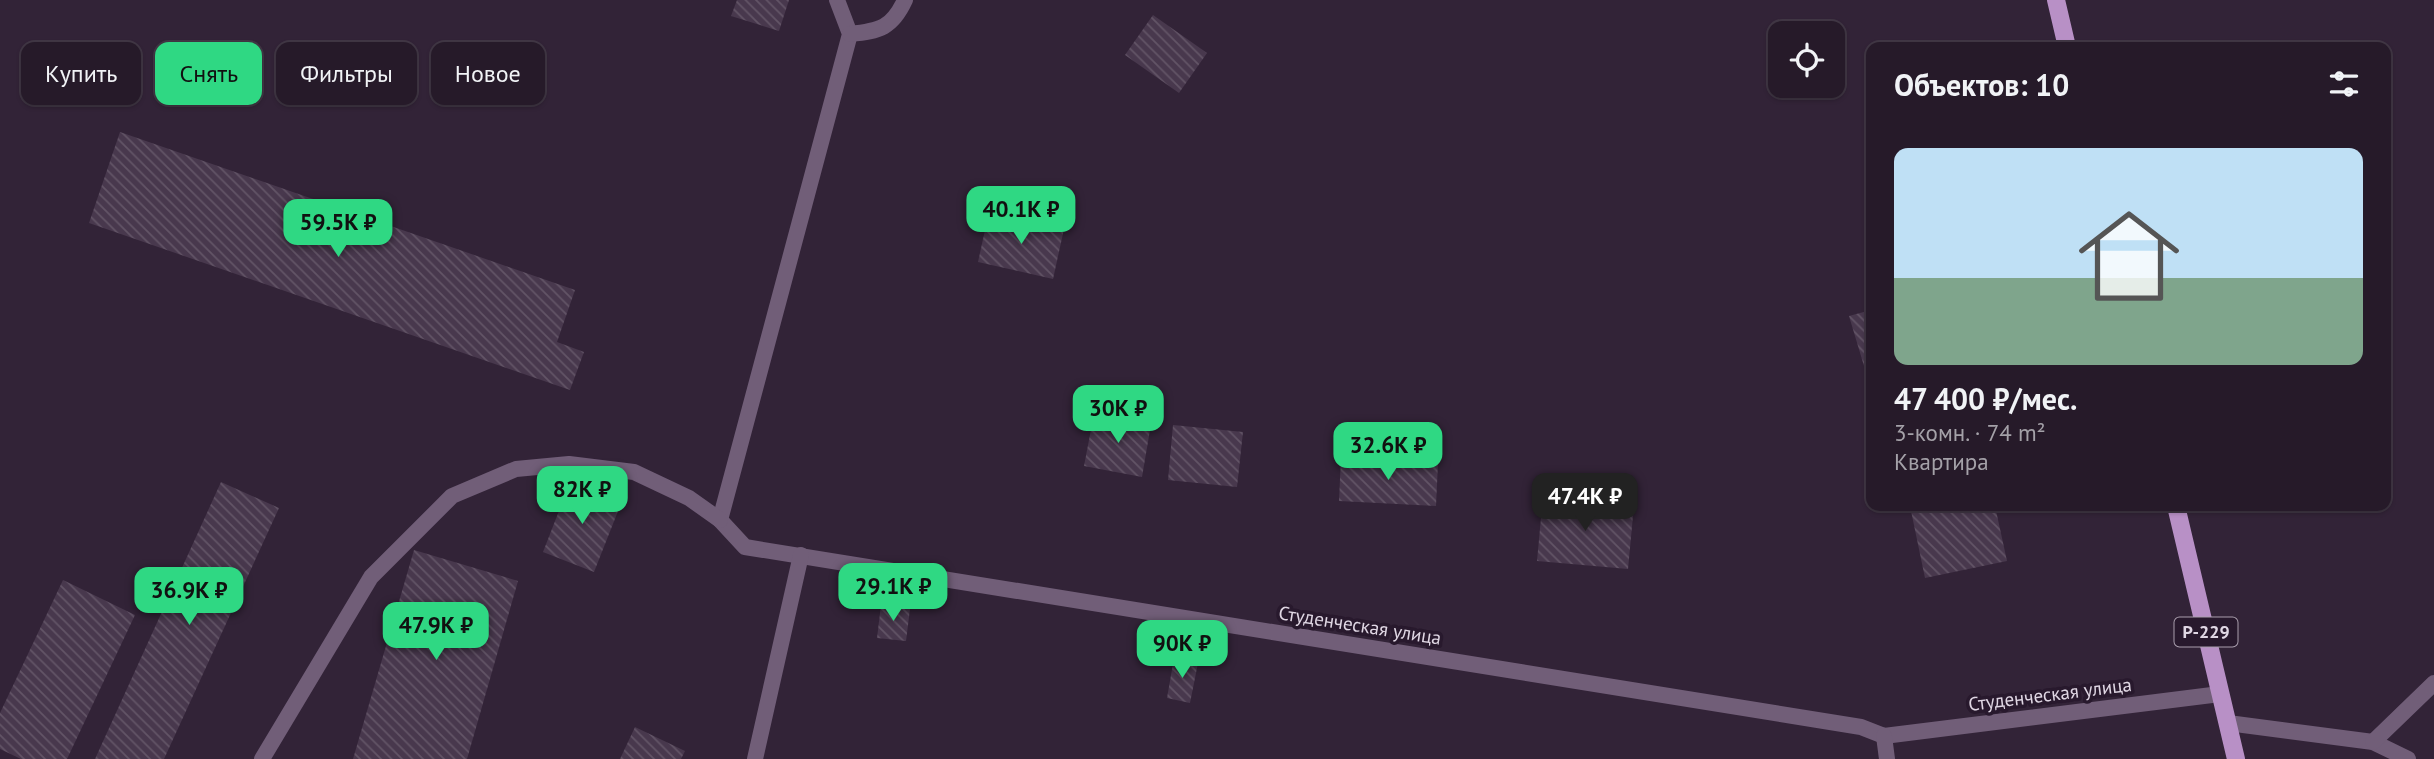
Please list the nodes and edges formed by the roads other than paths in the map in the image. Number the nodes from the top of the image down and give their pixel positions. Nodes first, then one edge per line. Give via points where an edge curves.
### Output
1 (837, 0) edge
2 (905, 0) edge
3 (2056, 0) edge
4 (850, 34) junction
5 (2066, 42) edge
6 (2177, 511) edge
7 (720, 520) junction
8 (801, 555) junction
9 (2434, 683) edge
10 (2220, 694) junction
11 (2228, 723) junction
12 (1884, 736) junction
13 (2373, 742) junction
14 (262, 759) edge
15 (755, 759) edge
16 (1887, 759) edge
17 (2236, 759) edge
18 (2408, 759) edge

1 - 4 lane
2 - 4 lane via 897,19 875,32
3 - 5 main road
4 - 7 lane
6 - 10 main road, Р-229
7 - 8 lane, Студенческая улица via 745,547
7 - 14 lane via 688,498 634,472 569,464 516,469 452,496 371,577
8 - 12 lane, Студенческая улица via 1860,727
8 - 15 lane
9 - 13 lane
10 - 11 main road, Р-229
10 - 12 lane, Студенческая улица
11 - 13 lane
11 - 17 main road, Р-229
12 - 16 lane
13 - 18 lane

